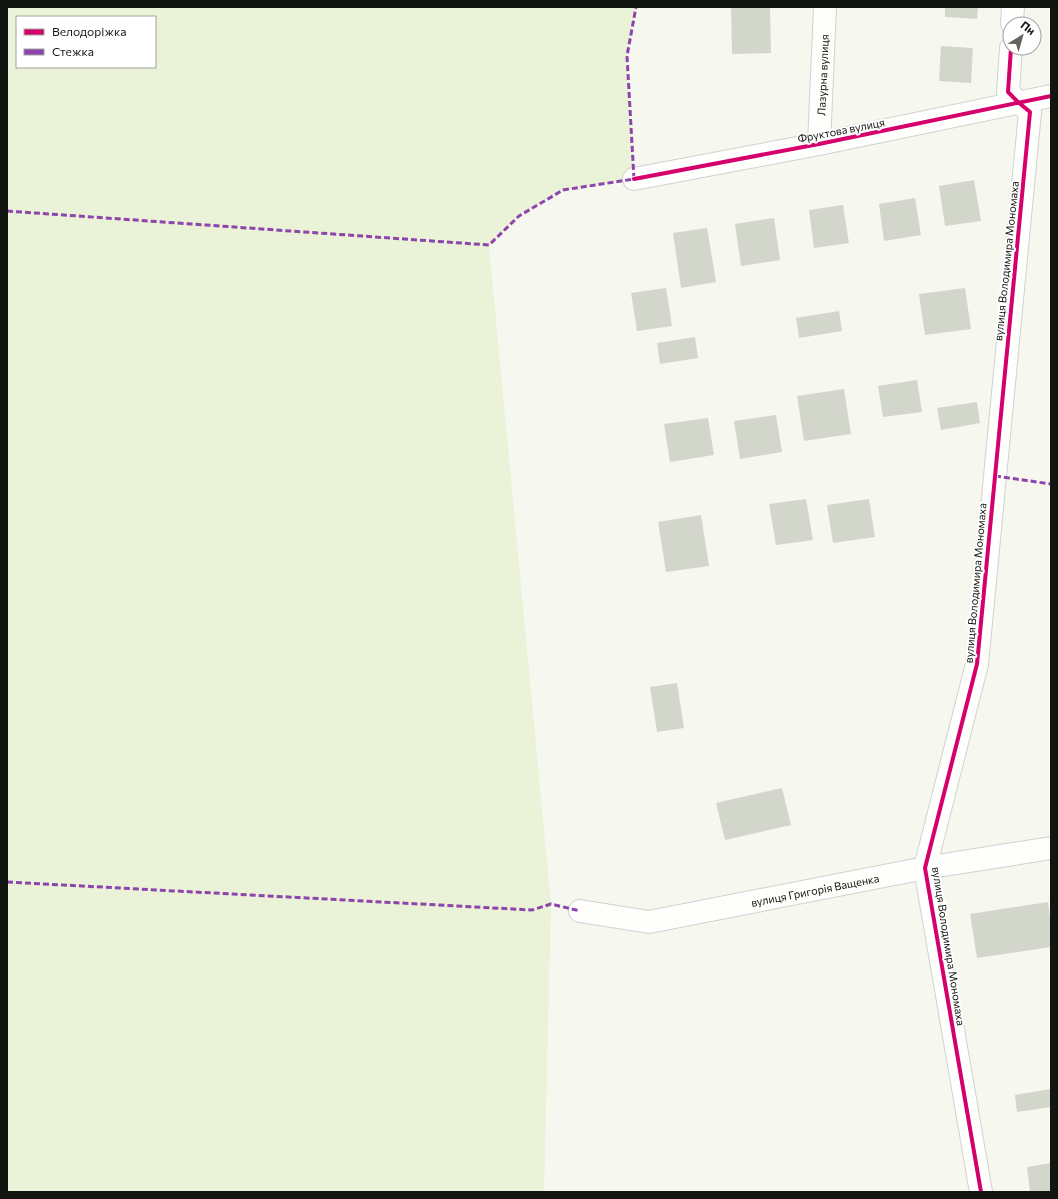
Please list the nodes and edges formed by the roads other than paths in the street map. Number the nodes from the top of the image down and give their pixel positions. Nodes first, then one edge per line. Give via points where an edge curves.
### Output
1 (825, 7) edge
2 (1010, 56) edge
3 (1051, 96) edge
4 (1018, 102) junction
5 (819, 144) junction
6 (634, 179) dead end
7 (1051, 848) edge
8 (925, 868) junction
9 (580, 911) dead end
10 (981, 1192) edge

1 - 5 street, Лазурна вулиця
2 - 4 street, вулиця Володимира Мономаха via 1008,92
3 - 4 street, Фруктова вулиця
4 - 5 street, Фруктова вулиця
4 - 8 street, вулиця Володимира Мономаха via 1030,112 977,664
5 - 6 street, Фруктова вулиця
7 - 8 street, вулиця Григорія Ващенка
8 - 9 street, вулиця Григорія Ващенка via 649,922
8 - 10 street, вулиця Володимира Мономаха

